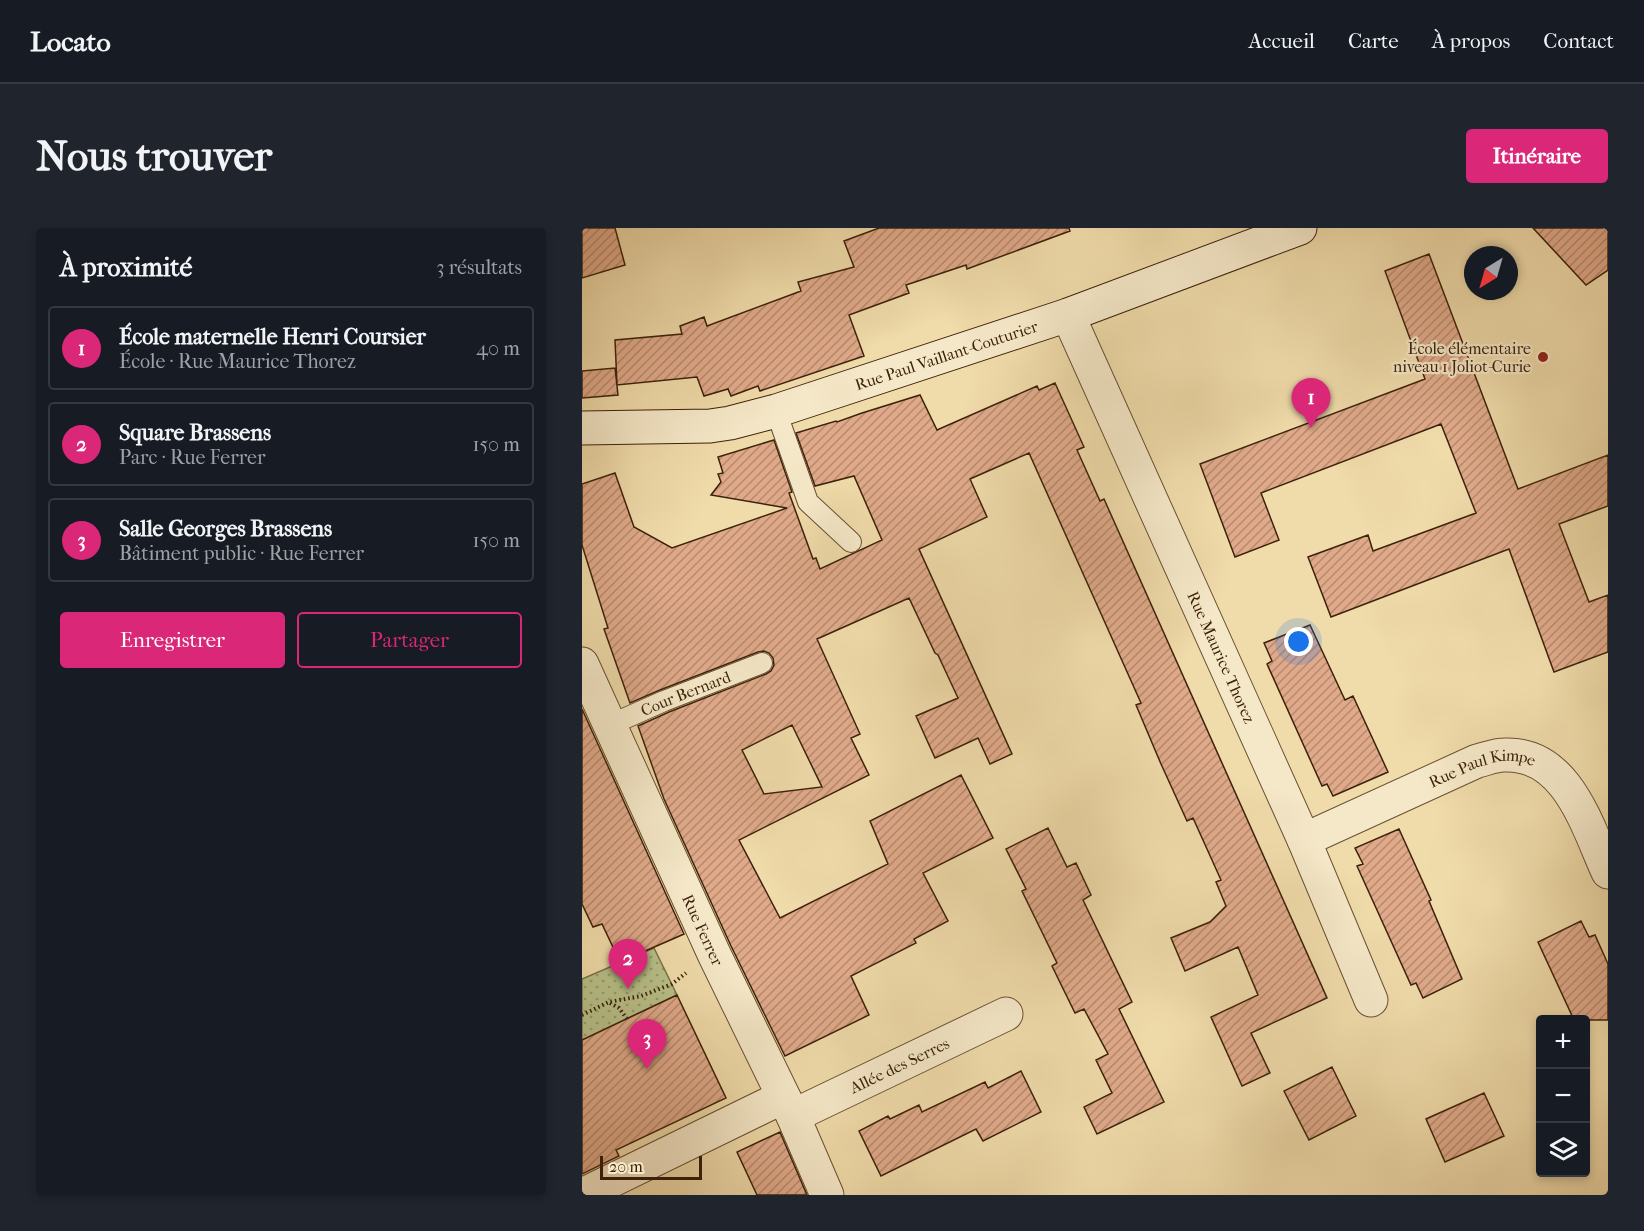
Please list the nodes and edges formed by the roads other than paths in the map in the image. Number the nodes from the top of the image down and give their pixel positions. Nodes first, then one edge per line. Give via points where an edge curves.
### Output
1 (1300, 228) edge
2 (1068, 315) junction
3 (776, 411) junction
4 (582, 428) edge
5 (850, 542) dead end
6 (762, 663) dead end
7 (582, 664) edge
8 (610, 725) junction
9 (1304, 840) junction
10 (1608, 872) edge
11 (1371, 999) dead end
12 (1006, 1014) dead end
13 (788, 1106) junction
14 (582, 1195) edge
15 (827, 1195) edge

1 - 2 street, Rue Paul Vaillant-Couturier
2 - 3 street, Rue Paul Vaillant-Couturier
2 - 9 street, Rue Maurice Thorez
3 - 4 street, Rue Paul Vaillant-Couturier via 710,426
3 - 5 lane via 808,502
6 - 8 lane, Cour Bernard
7 - 8 street, Rue Ferrer
8 - 13 street, Rue Ferrer
9 - 10 street, Rue Paul Kimpe via 1477,761 1504,755 1547,766 1561,779 1575,800
9 - 11 street, Rue Maurice Thorez
12 - 13 street, Allée des Serres
13 - 14 street, Allée des Serres
13 - 15 street, Rue Ferrer

